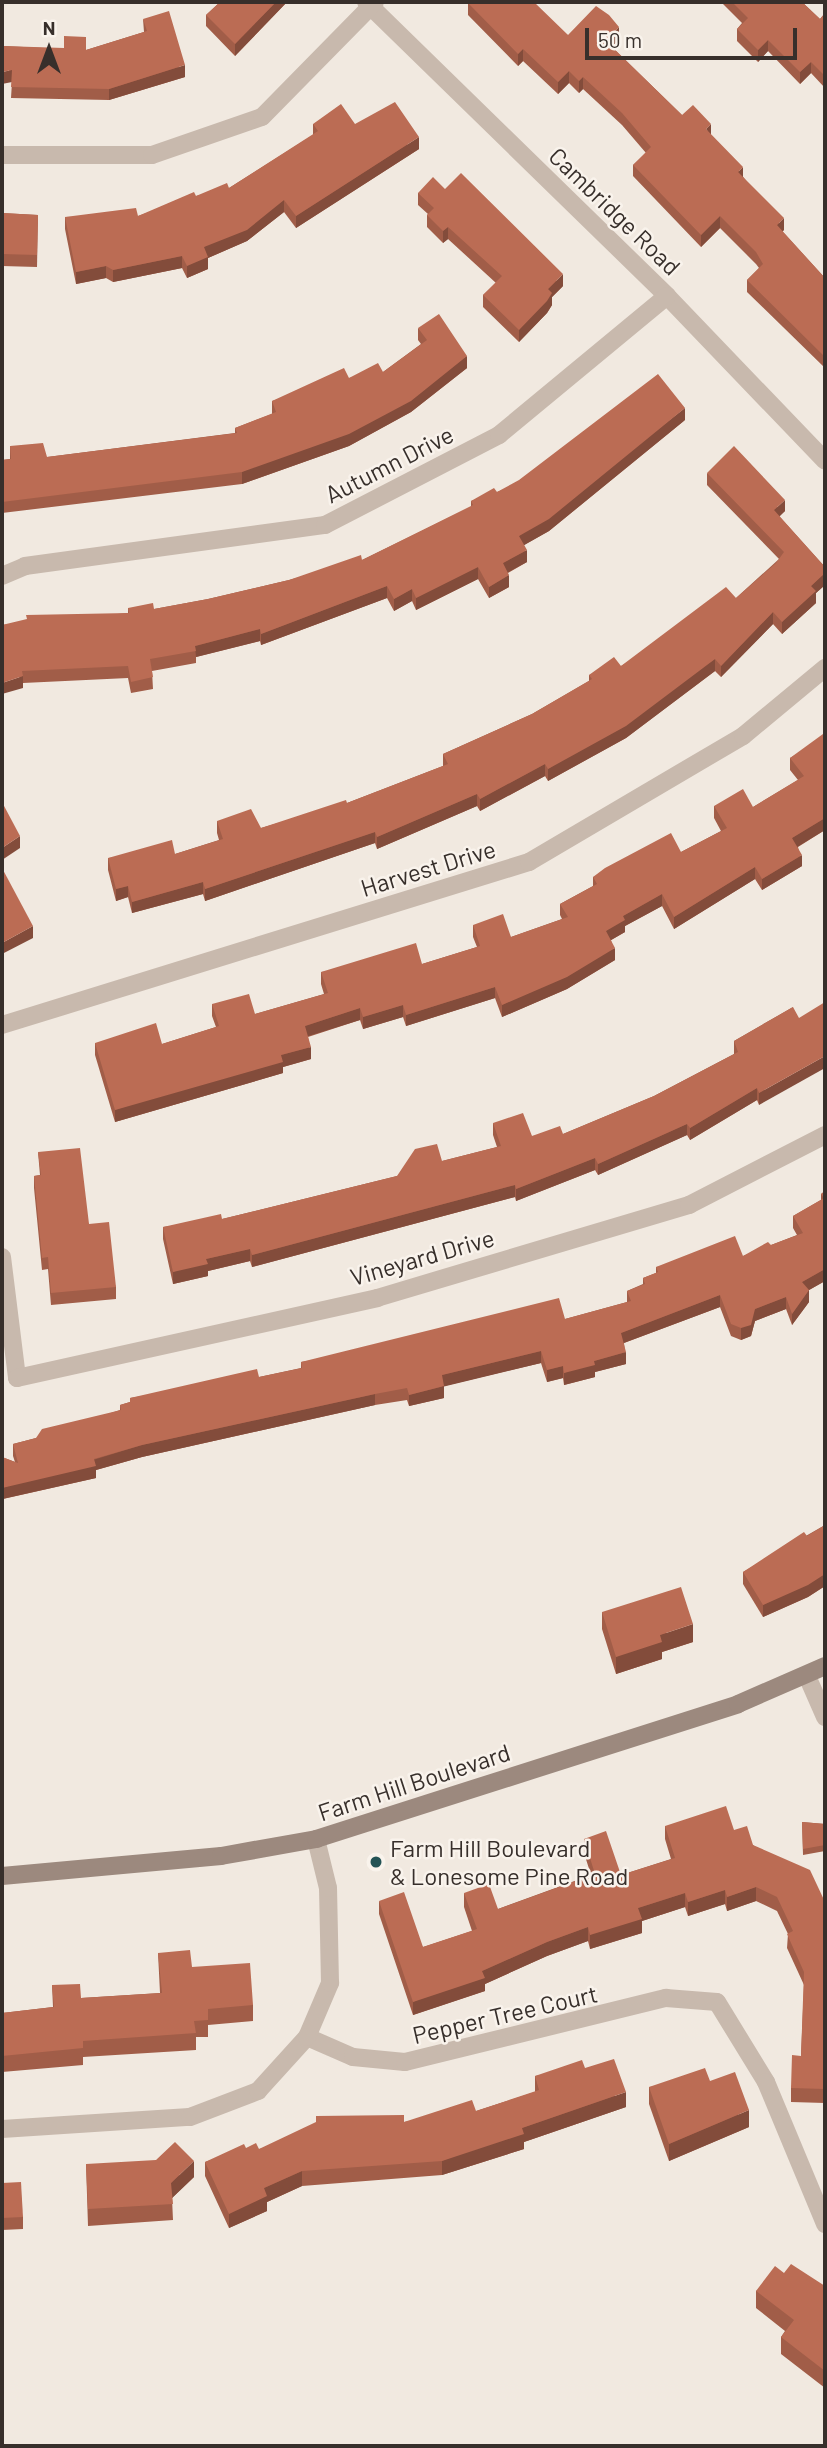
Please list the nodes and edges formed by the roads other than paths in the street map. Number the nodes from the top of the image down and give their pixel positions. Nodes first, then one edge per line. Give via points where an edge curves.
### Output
1 (371, 3) edge
2 (2, 155) edge
3 (667, 296) junction
4 (825, 461) edge
5 (2, 576) edge
6 (825, 668) edge
7 (2, 1025) edge
8 (825, 1135) edge
9 (2, 1258) edge
10 (825, 1666) edge
11 (807, 1676) junction
12 (825, 1717) edge
13 (316, 1839) junction
14 (2, 1876) edge
15 (307, 2037) junction
16 (2, 2129) edge
17 (825, 2224) edge

1 - 2 street via 262,117 152,155
1 - 3 street, Cambridge Road
3 - 4 street, Cambridge Road
3 - 5 street, Autumn Drive via 499,435 325,524 25,566
6 - 7 street, Harvest Drive via 743,736 528,862
8 - 9 street, Vineyard Drive via 689,1205 377,1298 17,1378
10 - 11 main road, Farm Hill Boulevard
11 - 12 street
11 - 13 main road, Farm Hill Boulevard via 738,1704
13 - 14 main road, Farm Hill Boulevard via 221,1856
13 - 15 street via 328,1888 330,1983
15 - 16 street via 258,2091 190,2117
15 - 17 street, Pepper Tree Court via 353,2057 405,2062 666,1998 717,2002 766,2082

